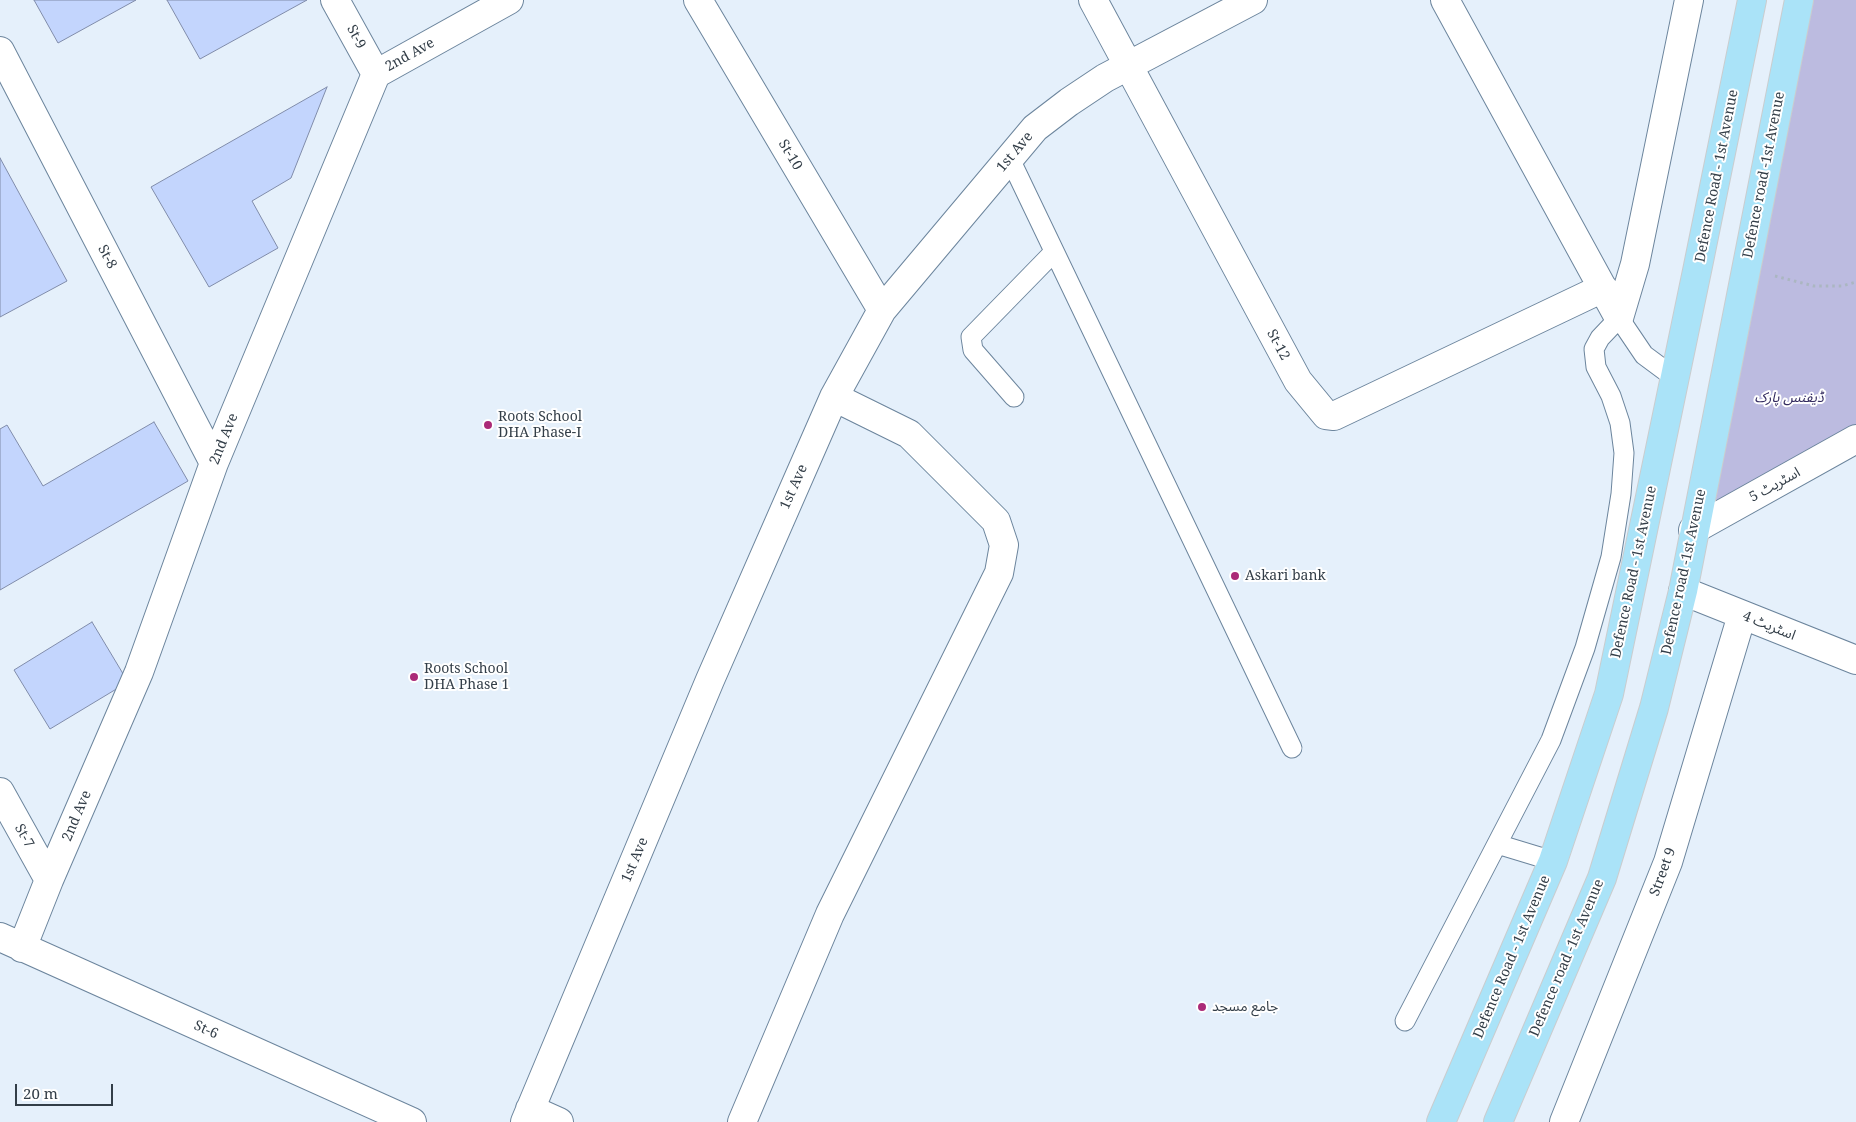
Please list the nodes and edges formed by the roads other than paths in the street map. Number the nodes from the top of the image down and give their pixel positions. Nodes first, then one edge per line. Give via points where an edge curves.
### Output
1 (336, 0) edge
2 (467, 0) edge
3 (508, 0) edge
4 (698, 0) edge
5 (1093, 0) edge
6 (1253, 0) edge
7 (1445, 0) edge
8 (1689, 0) edge
9 (1752, 0) edge
10 (1799, 0) edge
11 (457, 29) junction
12 (0, 51) edge
13 (1128, 66) junction
14 (376, 74) junction
15 (1010, 159) junction
16 (1054, 252) junction
17 (1603, 288) junction
18 (882, 310) junction
19 (1619, 318) junction
20 (1675, 378) junction
21 (834, 397) junction
22 (1014, 397) dead end
23 (1856, 439) edge
24 (214, 463) junction
25 (1693, 530) junction
26 (1682, 592) junction
27 (1742, 615) junction
28 (1856, 660) edge
29 (1292, 748) dead end
30 (0, 792) edge
31 (1497, 844) junction
32 (1553, 861) junction
33 (49, 880) junction
34 (11, 942) edge
35 (1405, 1021) dead end
36 (527, 1116) edge
37 (412, 1122) edge
38 (559, 1122) edge
39 (742, 1122) edge
40 (1441, 1122) edge
41 (1498, 1122) edge
42 (1564, 1122) edge

1 - 14 street, St-9
2 - 11 street
3 - 11 street, 2nd Ave
4 - 18 street, St-10
5 - 13 street, St-12
6 - 13 street, 1st Ave
7 - 17 street
8 - 19 street via 1635,264
9 - 20 main road, Defence Road - 1st Avenue
10 - 25 main road, Defence road -1st Avenue
11 - 14 street, 2nd Ave
12 - 24 street, St-8
13 - 15 street, 1st Ave via 1105,78 1035,128
13 - 17 street, St-12 via 1298,381 1326,415 1334,416
14 - 24 street, 2nd Ave
15 - 16 lane
15 - 18 street, 1st Ave
16 - 22 lane via 971,337 973,350
16 - 29 lane
17 - 19 street
18 - 21 street, 1st Ave
19 - 20 lane via 1644,355
19 - 31 lane via 1594,349 1596,367 1620,423 1624,453 1611,557 1585,648 1551,740
20 - 32 main road, Defence Road - 1st Avenue via 1608,694
21 - 36 street, 1st Ave via 710,680
21 - 39 street via 909,434 996,521 1004,545 999,573 830,914
23 - 25 street, اسٹریٹ 5
24 - 33 street, 2nd Ave via 139,672
25 - 26 main road, Defence road -1st Avenue
26 - 27 street, اسٹریٹ 4
26 - 41 main road, Defence road -1st Avenue via 1654,708 1602,878
27 - 28 street, اسٹریٹ 4
27 - 42 street, Street 9 via 1668,862
30 - 33 street, St-7
31 - 32 lane
31 - 35 lane
32 - 40 main road, Defence Road - 1st Avenue
33 - 34 street, 2nd Ave
34 - 37 street, St-6
36 - 38 street

